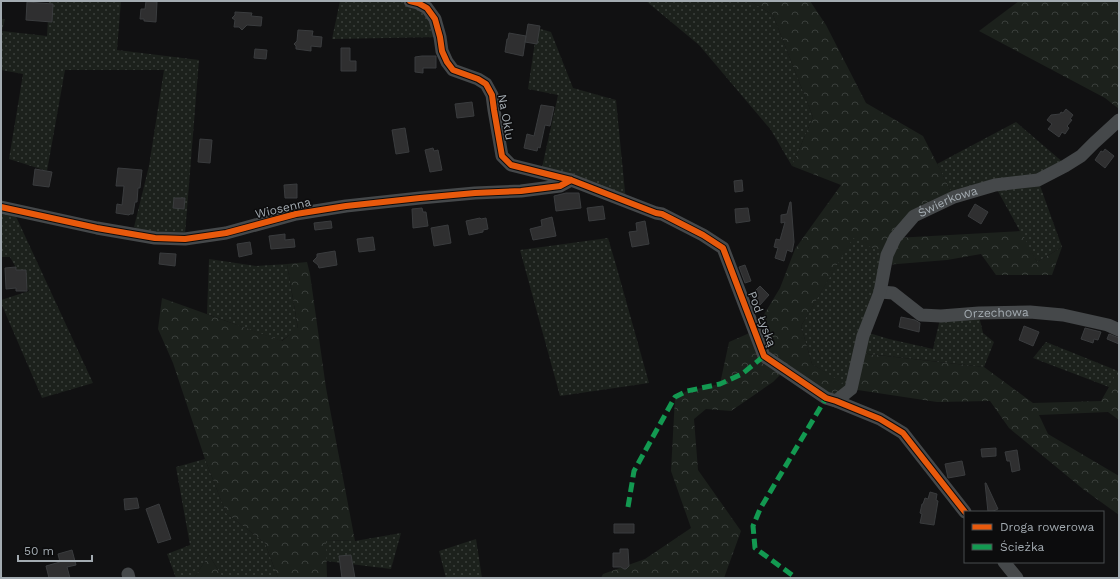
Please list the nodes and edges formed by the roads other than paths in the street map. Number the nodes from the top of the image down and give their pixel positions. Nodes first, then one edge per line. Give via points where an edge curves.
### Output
1 (410, 1) edge
2 (1119, 120) edge
3 (571, 180) junction
4 (1, 208) edge
5 (880, 292) junction
6 (1119, 330) edge
7 (836, 401) junction
8 (964, 511) edge
9 (1005, 563) edge
10 (1017, 578) edge

1 - 3 street, Na Oklu via 427,8 431,14 440,37 442,51 453,70 478,79 486,84 492,94 502,156 511,164
2 - 5 street, Świerkowa via 1081,156 1038,180 981,189 954,197 914,216 895,238 887,255
3 - 4 street, Wiosenna via 560,186 521,191 346,206 296,214 226,233 185,239 155,238
3 - 7 street, Pod Łyską via 662,214 723,248 764,356 826,398
5 - 6 street, Orzechowa via 893,293 921,315 1030,312 1063,315
5 - 7 street, Świerkowa via 862,336 851,389
7 - 8 street, Pod Łyską via 880,419 903,433
9 - 10 street

